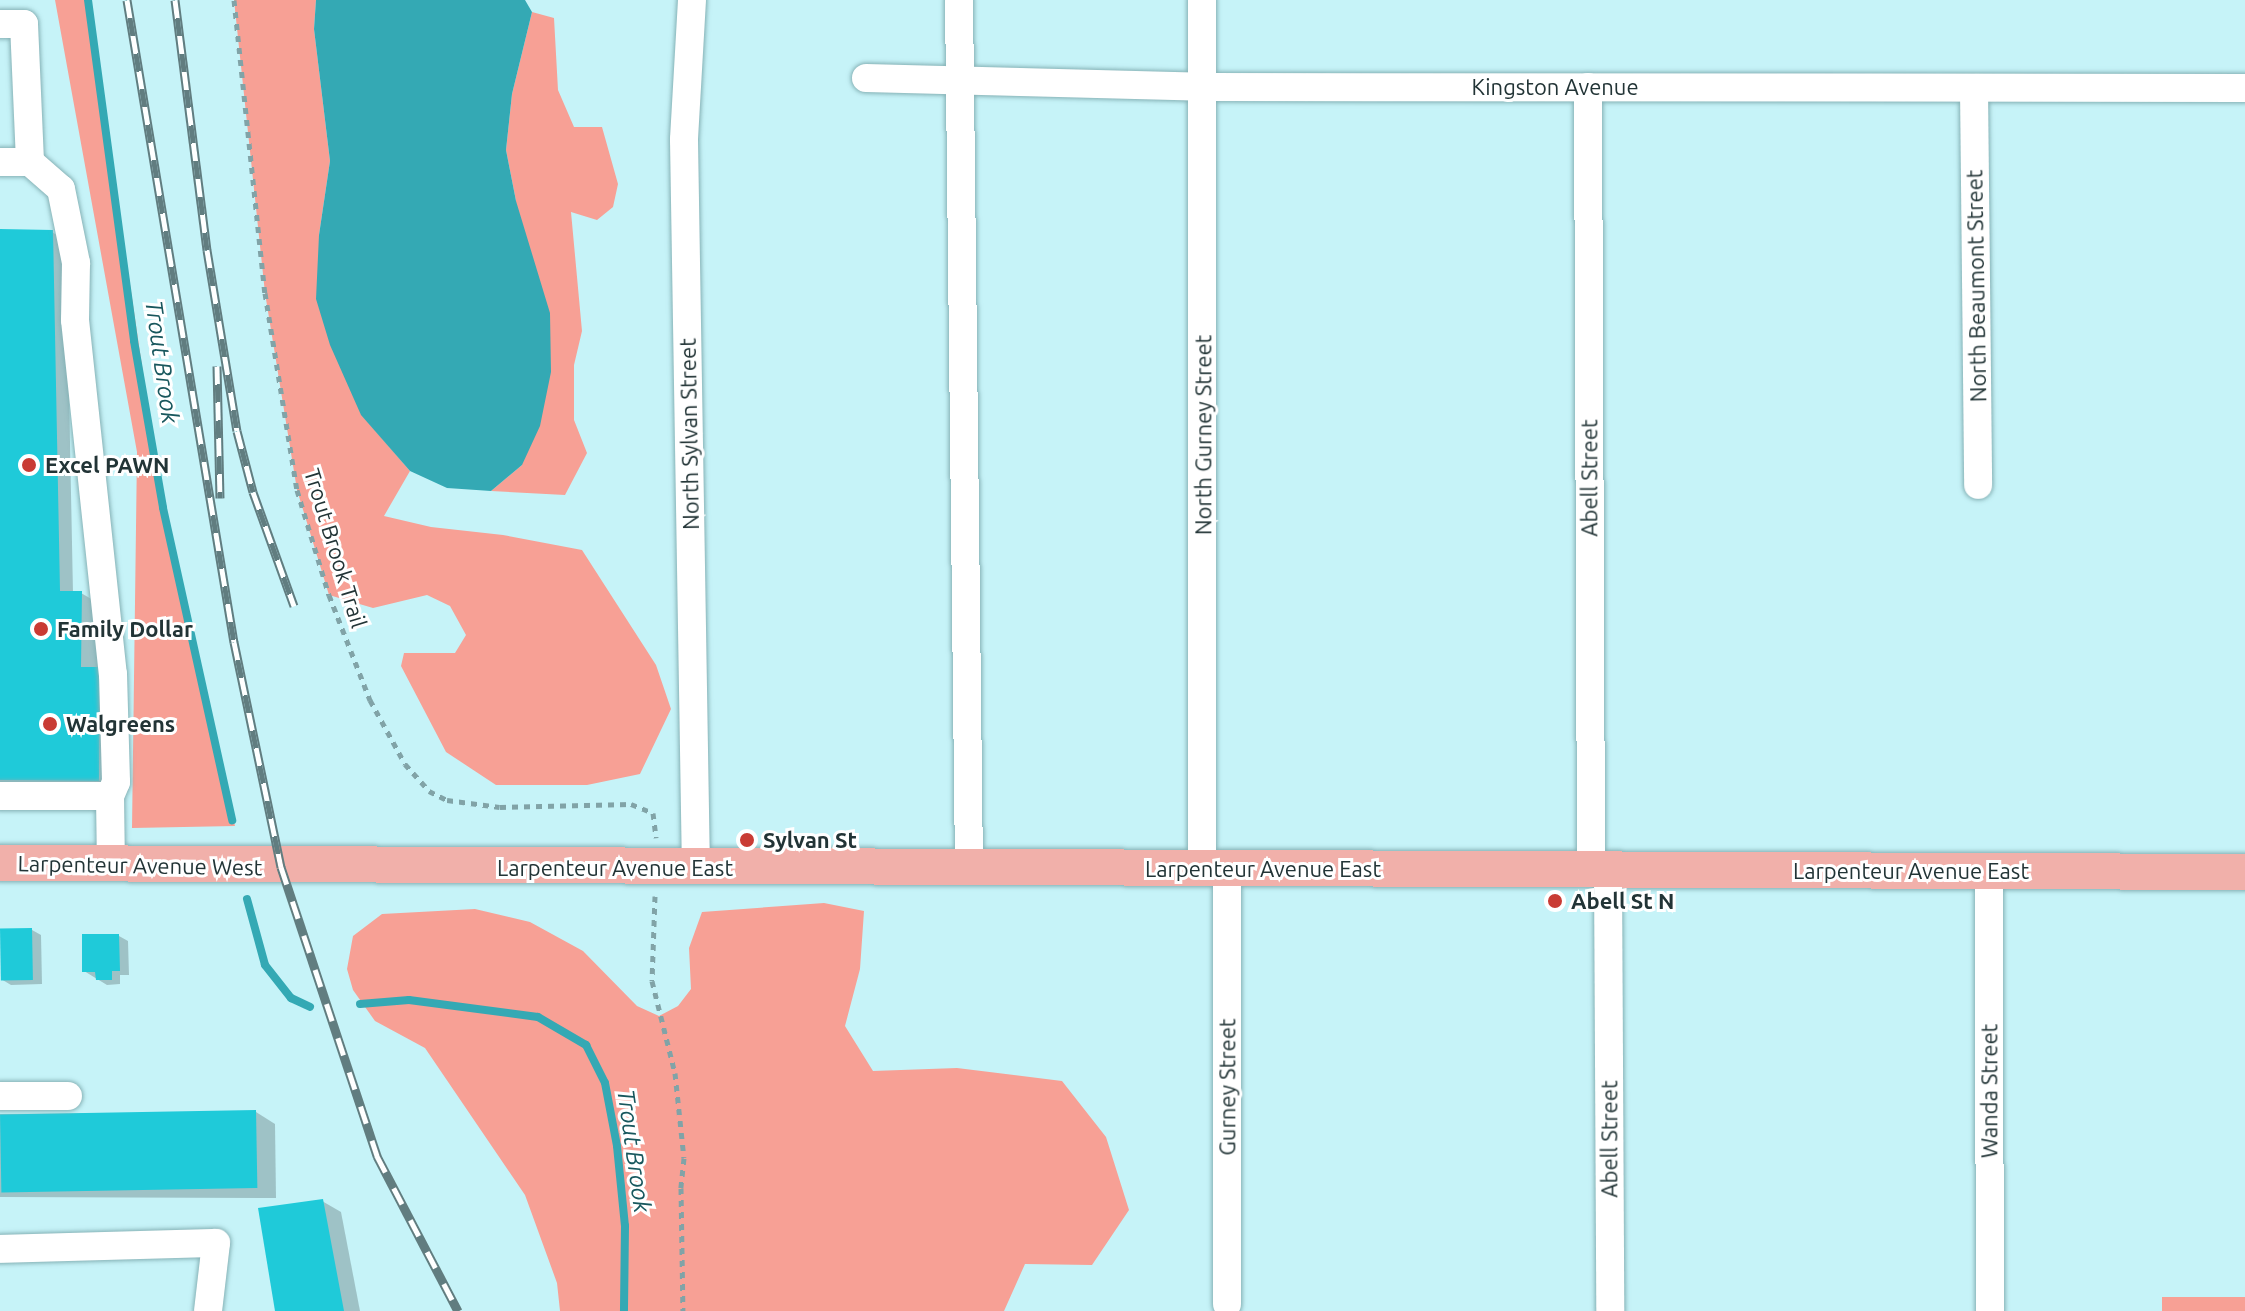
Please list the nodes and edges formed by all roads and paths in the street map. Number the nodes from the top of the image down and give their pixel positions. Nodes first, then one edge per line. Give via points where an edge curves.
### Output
1 (234, 0) edge
2 (692, 0) edge
3 (959, 0) edge
4 (1202, 0) edge
5 (0, 24) edge
6 (866, 78) dead end
7 (961, 80) junction
8 (1203, 87) junction
9 (1588, 87) junction
10 (1974, 88) junction
11 (2245, 88) edge
12 (0, 162) edge
13 (30, 162) junction
14 (1978, 485) dead end
15 (0, 796) edge
16 (110, 796) junction
17 (656, 833) dead end
18 (0, 863) edge
19 (111, 865) junction
20 (281, 867) joint
21 (696, 868) junction
22 (969, 869) junction
23 (1214, 869) junction
24 (1599, 870) junction
25 (1989, 872) junction
26 (2245, 872) edge
27 (655, 896) dead end
28 (0, 1096) edge
29 (68, 1096) dead end
30 (0, 1249) edge
31 (1227, 1304) dead end
32 (208, 1311) edge
33 (683, 1311) edge
34 (1610, 1311) edge
35 (1990, 1311) edge

1 - 17 path, Trout Brook Trail via 265,293 297,490 329,595 370,700 405,764 429,791 447,800 500,807 631,804 653,813
2 - 21 street, North Sylvan Street via 684,140
3 - 7 street
4 - 8 street, North Gurney Street
5 - 13 street via 24,24
6 - 7 street, Kingston Avenue
7 - 8 street, Kingston Avenue
7 - 22 street
8 - 9 street, Kingston Avenue
8 - 23 street, North Gurney Street
9 - 10 street, Kingston Avenue
9 - 24 street, Abell Street
10 - 11 street, Kingston Avenue
10 - 14 street, North Beaumont Street
12 - 13 street
13 - 16 street via 61,189 76,263 75,320 113,674 116,782
15 - 16 street
16 - 19 street
18 - 19 main road, Larpenteur Avenue West
19 - 20 main road, Larpenteur Avenue West
20 - 21 main road, Larpenteur Avenue East
21 - 22 main road, Larpenteur Avenue East
22 - 23 main road, Larpenteur Avenue East
23 - 24 main road, Larpenteur Avenue East
23 - 31 street, Gurney Street
24 - 25 main road, Larpenteur Avenue East
24 - 34 street, Abell Street
25 - 26 main road, Larpenteur Avenue East
25 - 35 street, Wanda Street
27 - 33 path via 652,981 675,1073 684,1158
28 - 29 street
30 - 32 street via 216,1243

